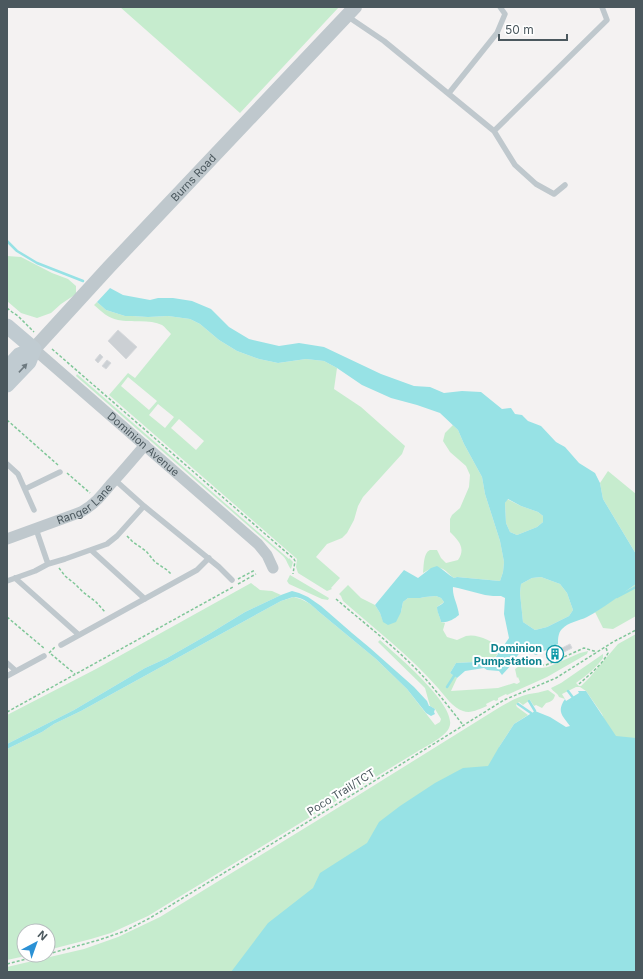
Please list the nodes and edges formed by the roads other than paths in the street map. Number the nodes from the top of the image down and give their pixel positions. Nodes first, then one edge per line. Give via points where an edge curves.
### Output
1 (500, 7) edge
2 (602, 7) edge
3 (351, 11) edge
4 (449, 93) junction
5 (494, 131) junction
6 (565, 185) dead end
7 (7, 326) edge
8 (34, 349) junction
9 (7, 368) edge
10 (7, 385) edge
11 (145, 445) junction
12 (7, 464) edge
13 (60, 469) road end
14 (115, 480) junction
15 (24, 489) junction
16 (144, 506) junction
17 (34, 510) dead end
18 (36, 529) junction
19 (7, 539) edge
20 (90, 550) junction
21 (209, 558) junction
22 (48, 564) junction
23 (273, 568) dead end
24 (15, 578) junction
25 (232, 580) road end
26 (7, 581) edge
27 (145, 599) junction
28 (79, 635) junction
29 (61, 645) dead end
30 (44, 656) dead end
31 (7, 663) edge
32 (16, 671) junction
33 (7, 676) edge

1 - 4 lane via 505,14 497,33
2 - 5 lane via 606,20
3 - 4 lane
3 - 8 street, Burns Road
4 - 5 lane
5 - 6 lane via 515,164 536,184 554,194
7 - 8 main road, Dominion Avenue
8 - 9 main road via 19,355
10 -> 8 main road via 29,362
8 - 11 street, Dominion Avenue
11 - 14 street, Ranger Lane
11 - 23 street, Dominion Avenue via 258,544
12 - 15 lane via 18,474
13 - 15 lane
14 - 16 lane
14 - 18 street, Ranger Lane via 88,508
15 - 17 lane
16 - 20 lane via 111,542
16 - 21 lane
18 - 19 street, Ranger Lane
18 - 22 lane
20 - 22 lane
20 - 27 lane
21 - 25 lane
21 - 27 lane via 197,570
22 - 24 lane
24 - 26 lane
24 - 28 lane
27 - 28 lane
28 - 29 lane
30 - 32 lane
31 - 32 lane
32 - 33 lane

